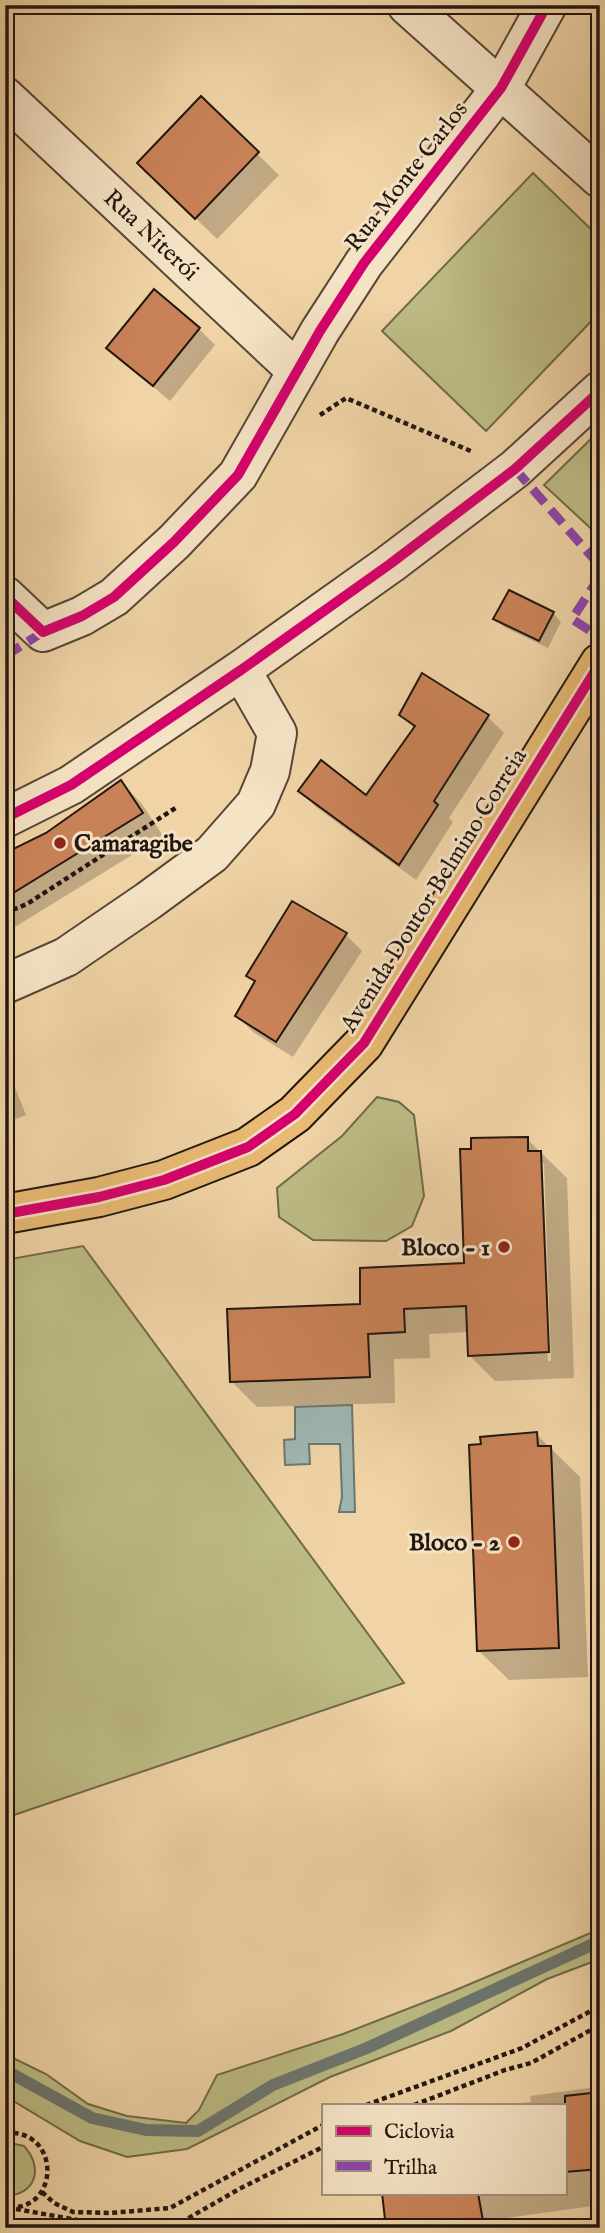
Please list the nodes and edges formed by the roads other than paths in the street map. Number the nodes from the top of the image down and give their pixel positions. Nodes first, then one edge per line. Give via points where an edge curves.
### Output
1 (407, 5) edge
2 (547, 5) edge
3 (501, 88) junction
4 (5, 97) edge
5 (600, 178) edge
6 (297, 371) junction
7 (600, 391) edge
8 (5, 596) edge
9 (600, 663) edge
10 (241, 670) junction
11 (5, 818) edge
12 (5, 984) edge
13 (5, 1214) edge

1 - 3 street
2 - 3 street, Rua Monte Carlos
3 - 5 street
3 - 6 street, Rua Monte Carlos via 364,263
4 - 6 street, Rua Niterói
6 - 8 street, Rua Monte Carlos via 238,475 114,597 43,632
7 - 10 street via 515,469
9 - 13 main road, Avenida Doutor Belmino Correia via 364,1043 295,1114 248,1147 164,1180
10 - 11 street via 71,785
10 - 12 street via 277,733 270,771 256,804 212,854 148,901 66,957

